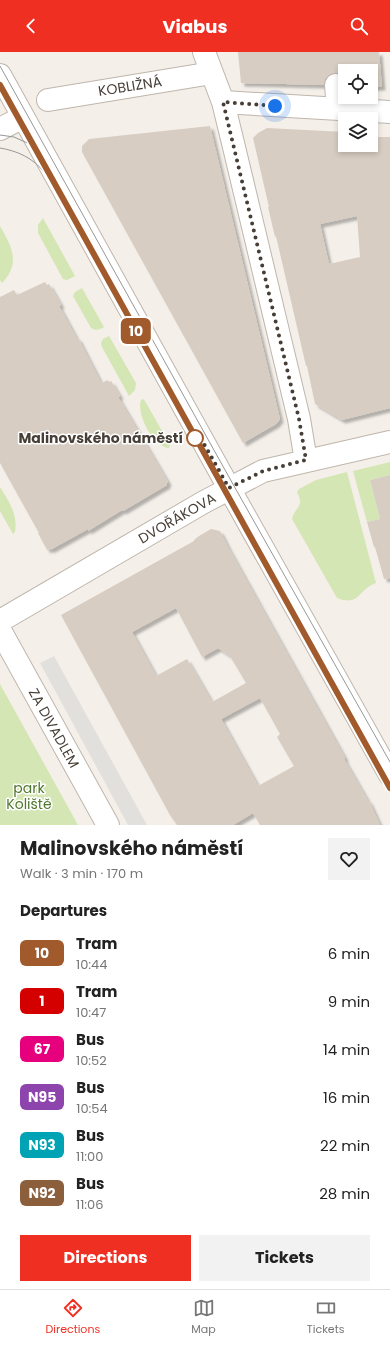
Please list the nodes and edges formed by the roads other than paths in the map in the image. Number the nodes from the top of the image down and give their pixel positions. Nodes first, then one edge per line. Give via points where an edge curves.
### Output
1 (204, 52) edge
2 (212, 73) junction
3 (0, 75) edge
4 (336, 85) dead end
5 (48, 100) dead end
6 (223, 102) junction
7 (338, 109) junction
8 (390, 112) edge
9 (23, 117) junction
10 (0, 129) edge
11 (390, 442) edge
12 (306, 460) junction
13 (229, 488) junction
14 (0, 621) edge
15 (0, 630) edge
16 (390, 775) edge
17 (108, 825) edge

1 - 2 street
2 - 5 street, KOBLIŽNÁ
2 - 6 street
3 - 9 street
4 - 7 street
6 - 7 street
6 - 12 street via 299,419
7 - 8 street
9 - 10 street
9 - 13 street
11 - 12 street, DVOŘÁKOVA
12 - 13 street, DVOŘÁKOVA via 263,471
13 - 14 street, DVOŘÁKOVA
13 - 16 street
15 - 17 street, ZA DIVADLEM

